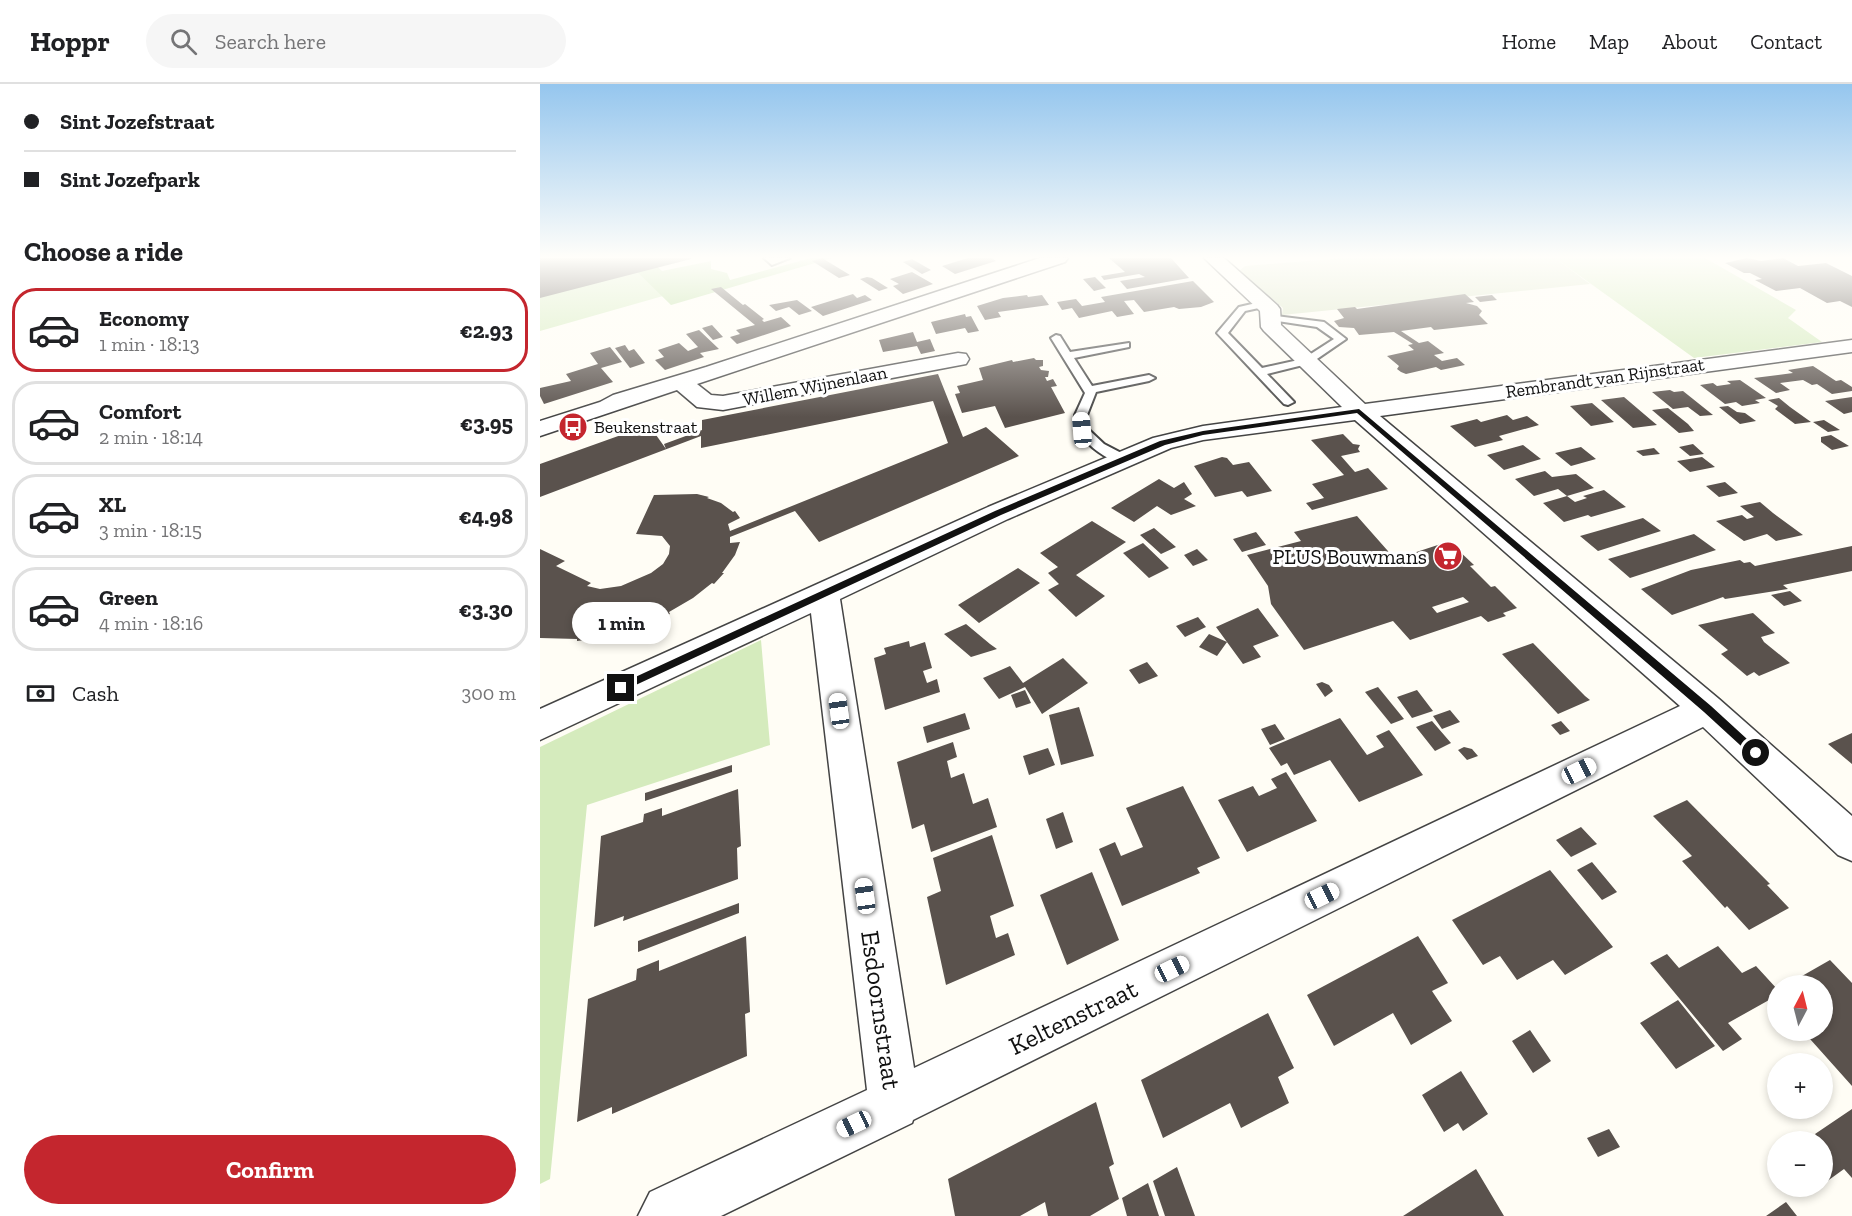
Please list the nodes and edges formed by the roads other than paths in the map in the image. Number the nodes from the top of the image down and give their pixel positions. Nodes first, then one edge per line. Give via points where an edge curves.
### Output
1 (899, 311) edge
2 (1240, 311) edge
3 (1268, 311) joint
4 (1056, 338) dead end
5 (1125, 345) dead end
6 (1067, 356) junction
7 (1847, 356) edge
8 (958, 359) dead end
9 (1307, 361) junction
10 (1260, 372) junction
11 (1149, 378) dead end
12 (679, 381) junction
13 (1089, 390) junction
14 (1288, 402) dead end
15 (1359, 411) junction
16 (540, 429) edge
17 (1122, 459) junction
18 (824, 594) junction
19 (1707, 709) junction
20 (540, 725) edge
21 (1852, 842) edge
22 (894, 1105) junction
23 (666, 1216) edge

1 - 12 street
2 - 10 lane via 1222,333
3 - 9 street via 1271,327
3 - 9 lane via 1320,324 1341,339
4 - 6 lane
5 - 6 lane
6 - 13 lane
7 - 15 street, Rembrandt van Rijnstraat via 1815,350
8 - 12 street, Willem Wijnenlaan via 723,403 705,402
9 - 10 lane
9 - 15 street
10 - 14 lane
11 - 13 lane
12 - 16 street
13 - 17 lane via 1081,415 1082,430 1100,447
15 - 17 street, Rembrandt van Rijnstraat via 1203,433 1162,443
15 - 19 street
17 - 18 street, Rembrandt van Rijnstraat
18 - 20 street, Rembrandt van Rijnstraat
18 - 22 street, Esdoornstraat
19 - 21 street
19 - 22 street, Keltenstraat
22 - 23 street, Keltenstraat

